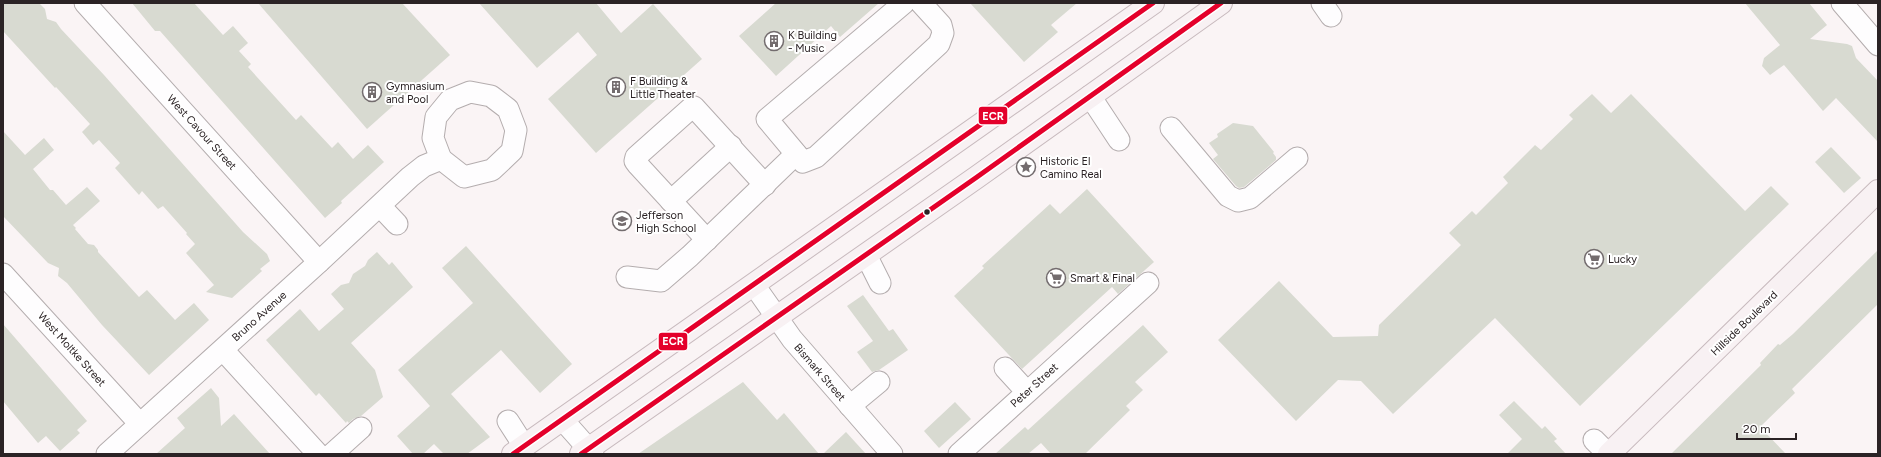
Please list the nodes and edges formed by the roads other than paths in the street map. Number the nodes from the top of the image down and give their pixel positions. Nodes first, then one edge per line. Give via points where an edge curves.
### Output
1 (86, 3) edge
2 (904, 3) edge
3 (921, 3) edge
4 (1153, 3) edge
5 (1221, 3) edge
6 (1842, 3) edge
7 (1878, 44) edge
8 (1090, 96) junction
9 (1171, 128) dead end
10 (1119, 140) dead end
11 (731, 146) junction
12 (796, 154) junction
13 (1297, 158) dead end
14 (441, 159) dead end
15 (765, 184) junction
16 (1878, 192) edge
17 (671, 201) junction
18 (380, 206) junction
19 (397, 224) dead end
20 (707, 240) junction
21 (866, 255) junction
22 (319, 262) junction
23 (3, 274) edge
24 (627, 277) dead end
25 (880, 283) dead end
26 (1148, 283) dead end
27 (754, 285) junction
28 (776, 317) junction
29 (223, 350) junction
30 (1005, 368) dead end
31 (879, 382) dead end
32 (1027, 392) junction
33 (850, 406) junction
34 (562, 419) junction
35 (508, 422) dead end
36 (140, 424) junction
37 (361, 428) dead end
38 (518, 450) edge
39 (1609, 450) edge
40 (588, 452) edge
41 (107, 454) edge
42 (318, 454) edge
43 (332, 454) edge
44 (892, 454) edge
45 (959, 454) edge

1 - 22 street, West Cavour Street
2 - 12 street via 767,120
3 - 12 street via 941,25 943,33 939,44 816,158 803,162
4 - 27 main road
5 - 8 main road
6 - 7 street
8 - 10 street
8 - 21 main road
9 - 13 street via 1228,196 1238,202 1250,198
11 - 15 street
11 - 17 street
11 - 17 street via 694,107 636,157 638,165
12 - 15 street
14 - 18 street, Bruno Avenue via 424,166
15 - 20 street
16 - 39 main road, Hillside Boulevard
17 - 20 street
18 - 19 street
18 - 22 street, Bruno Avenue
20 - 24 street via 661,281
21 - 25 street
21 - 28 main road
22 - 29 street, Bruno Avenue
23 - 36 street, West Moltke Street
26 - 32 street, Peter Street
27 - 28 street, Bismark Street
27 - 34 main road
28 - 33 street, Bismark Street via 792,339 805,366
28 - 40 main road
29 - 36 street, Bruno Avenue
29 - 42 street
30 - 32 street
31 - 33 street
32 - 45 street, Peter Street
33 - 44 street, Bismark Street
34 - 38 main road
34 - 40 street
35 - 38 street
36 - 41 street, Bruno Avenue
37 - 43 street

